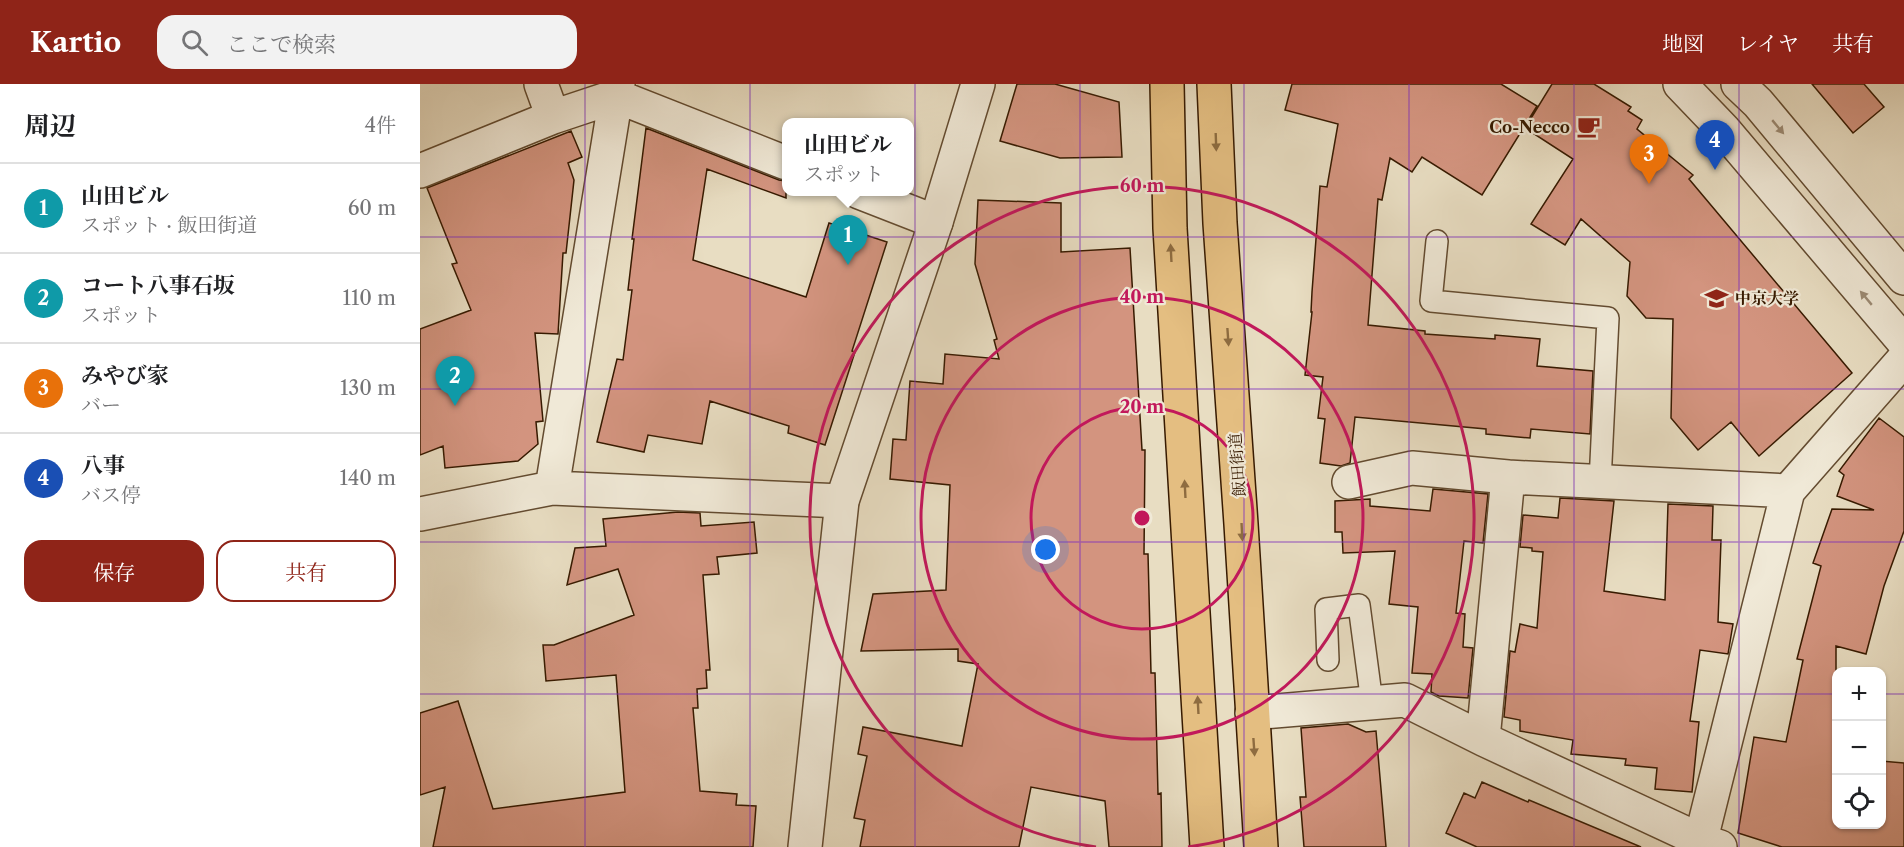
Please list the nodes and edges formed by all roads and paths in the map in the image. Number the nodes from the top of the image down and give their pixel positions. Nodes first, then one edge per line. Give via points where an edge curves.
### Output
1 (541, 84) edge
2 (978, 84) edge
3 (1167, 84) edge
4 (1214, 84) edge
5 (1680, 84) edge
6 (1738, 84) edge
7 (617, 90) edge
8 (553, 117) junction
9 (782, 161) edge
10 (420, 171) edge
11 (869, 196) edge
12 (936, 222) junction
13 (1437, 241) dead end
14 (1904, 278) edge
15 (1904, 342) edge
16 (1904, 359) edge
17 (1508, 477) junction
18 (1349, 482) dead end
19 (1600, 482) junction
20 (552, 488) junction
21 (1788, 491) junction
22 (842, 501) junction
23 (420, 514) edge
24 (1328, 660) dead end
25 (1372, 703) junction
26 (1252, 713) junction
27 (1483, 739) junction
28 (1707, 845) edge
29 (805, 847) edge
30 (1207, 847) edge
31 (1261, 847) edge

1 - 8 street
2 - 12 street
30 -> 3 highway via 1170,228
4 -> 26 highway, 飯田街道
15 -> 5 street via 1724,130
6 -> 14 street
7 - 8 street
7 - 9 street
7 - 20 street
8 - 10 street
11 - 12 street
12 - 22 street
13 - 19 lane via 1431,301 1608,318
16 - 21 street
17 - 18 street via 1412,468
17 - 19 street
17 - 27 street
19 - 21 street
20 - 22 street
20 - 23 street
21 - 28 street
22 - 29 street
24 - 25 lane via 1326,609 1359,605
25 - 26 street
25 - 27 street via 1405,700
26 -> 31 highway, 飯田街道
27 - 28 street

